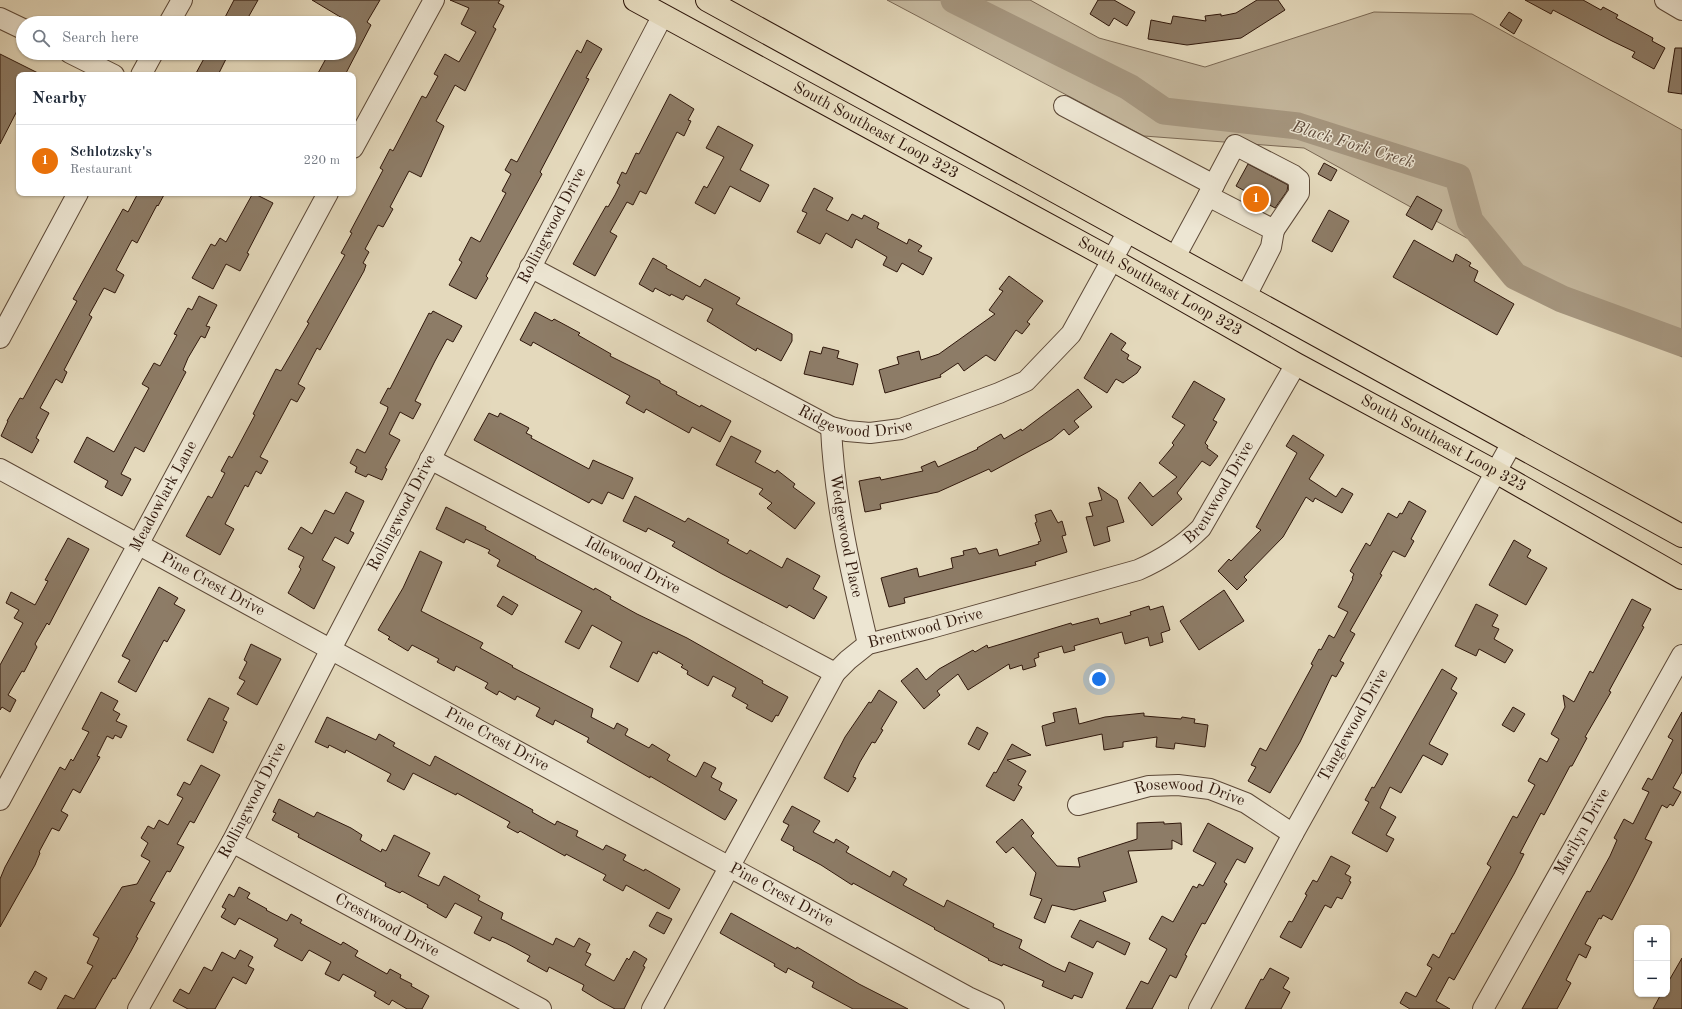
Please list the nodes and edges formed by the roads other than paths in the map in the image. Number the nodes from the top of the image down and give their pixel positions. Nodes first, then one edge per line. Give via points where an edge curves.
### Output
1 (182, 0) edge
2 (434, 0) edge
3 (635, 0) edge
4 (707, 0) edge
5 (1665, 0) edge
6 (1682, 10) edge
7 (663, 15) junction
8 (173, 16) edge
9 (0, 18) edge
10 (16, 26) edge
11 (84, 60) edge
12 (149, 60) edge
13 (108, 72) edge
14 (143, 72) edge
15 (1064, 106) dead end
16 (356, 143) edge
17 (1211, 190) junction
18 (76, 196) edge
19 (326, 196) edge
20 (1274, 230) junction
21 (1128, 231) junction
22 (1175, 257) junction
23 (1113, 260) junction
24 (530, 267) junction
25 (1246, 296) junction
26 (0, 338) edge
27 (1296, 364) junction
28 (831, 427) junction
29 (1512, 443) junction
30 (430, 459) junction
31 (0, 469) edge
32 (1496, 472) junction
33 (1682, 536) edge
34 (137, 544) junction
35 (1682, 578) edge
36 (868, 644) junction
37 (331, 648) junction
38 (1682, 654) edge
39 (835, 673) junction
40 (0, 800) edge
41 (1078, 805) dead end
42 (1293, 834) junction
43 (232, 842) junction
44 (728, 866) junction
45 (138, 1009) edge
46 (541, 1009) edge
47 (652, 1009) edge
48 (994, 1009) edge
49 (1199, 1009) edge
50 (1483, 1009) edge

1 - 8 street
2 - 16 street
3 - 7 highway, South Southeast Loop 323
4 - 21 highway, South Southeast Loop 323
5 - 6 street
7 - 23 highway, South Southeast Loop 323
7 - 24 street, Rollingwood Drive
9 - 10 street
11 - 13 street
12 - 14 street
15 - 17 street
17 - 20 street
17 - 20 street via 1235,145 1294,175 1299,180 1299,193
17 - 22 street
18 - 26 street
19 - 34 street, Meadowlark Lane
20 - 25 street via 1271,247
21 - 22 highway, South Southeast Loop 323
21 - 23 street, Ridgewood Drive
22 - 25 highway, South Southeast Loop 323
23 - 27 highway, South Southeast Loop 323
23 - 28 street, Ridgewood Drive via 1071,334 1026,381 901,429 870,433
24 - 28 street, Ridgewood Drive
24 - 30 street, Rollingwood Drive
25 - 29 highway, South Southeast Loop 323
27 - 32 highway, South Southeast Loop 323
27 - 36 street, Brentwood Drive via 1201,528 1166,557 1138,570
28 - 36 street, Wedgewood Place via 832,468
29 - 32 street, Tanglewood Drive
29 - 33 highway, South Southeast Loop 323
30 - 37 street, Rollingwood Drive
30 - 39 street, Idlewood Drive
31 - 34 street, Pine Crest Drive
32 - 35 highway, South Southeast Loop 323
32 - 42 street, Tanglewood Drive
34 - 37 street, Pine Crest Drive
34 - 40 street, Meadowlark Lane
36 - 39 street, Brentwood Drive
37 - 43 street, Rollingwood Drive
37 - 44 street, Pine Crest Drive
38 - 50 street, Marilyn Drive
39 - 44 street, Brentwood Drive
41 - 42 street, Rosewood Drive via 1149,786 1178,785 1210,789 1246,803
42 - 49 street, Tanglewood Drive
43 - 45 street, Rollingwood Drive
43 - 46 street, Crestwood Drive
44 - 47 street, Brentwood Drive
44 - 48 street, Pine Crest Drive

